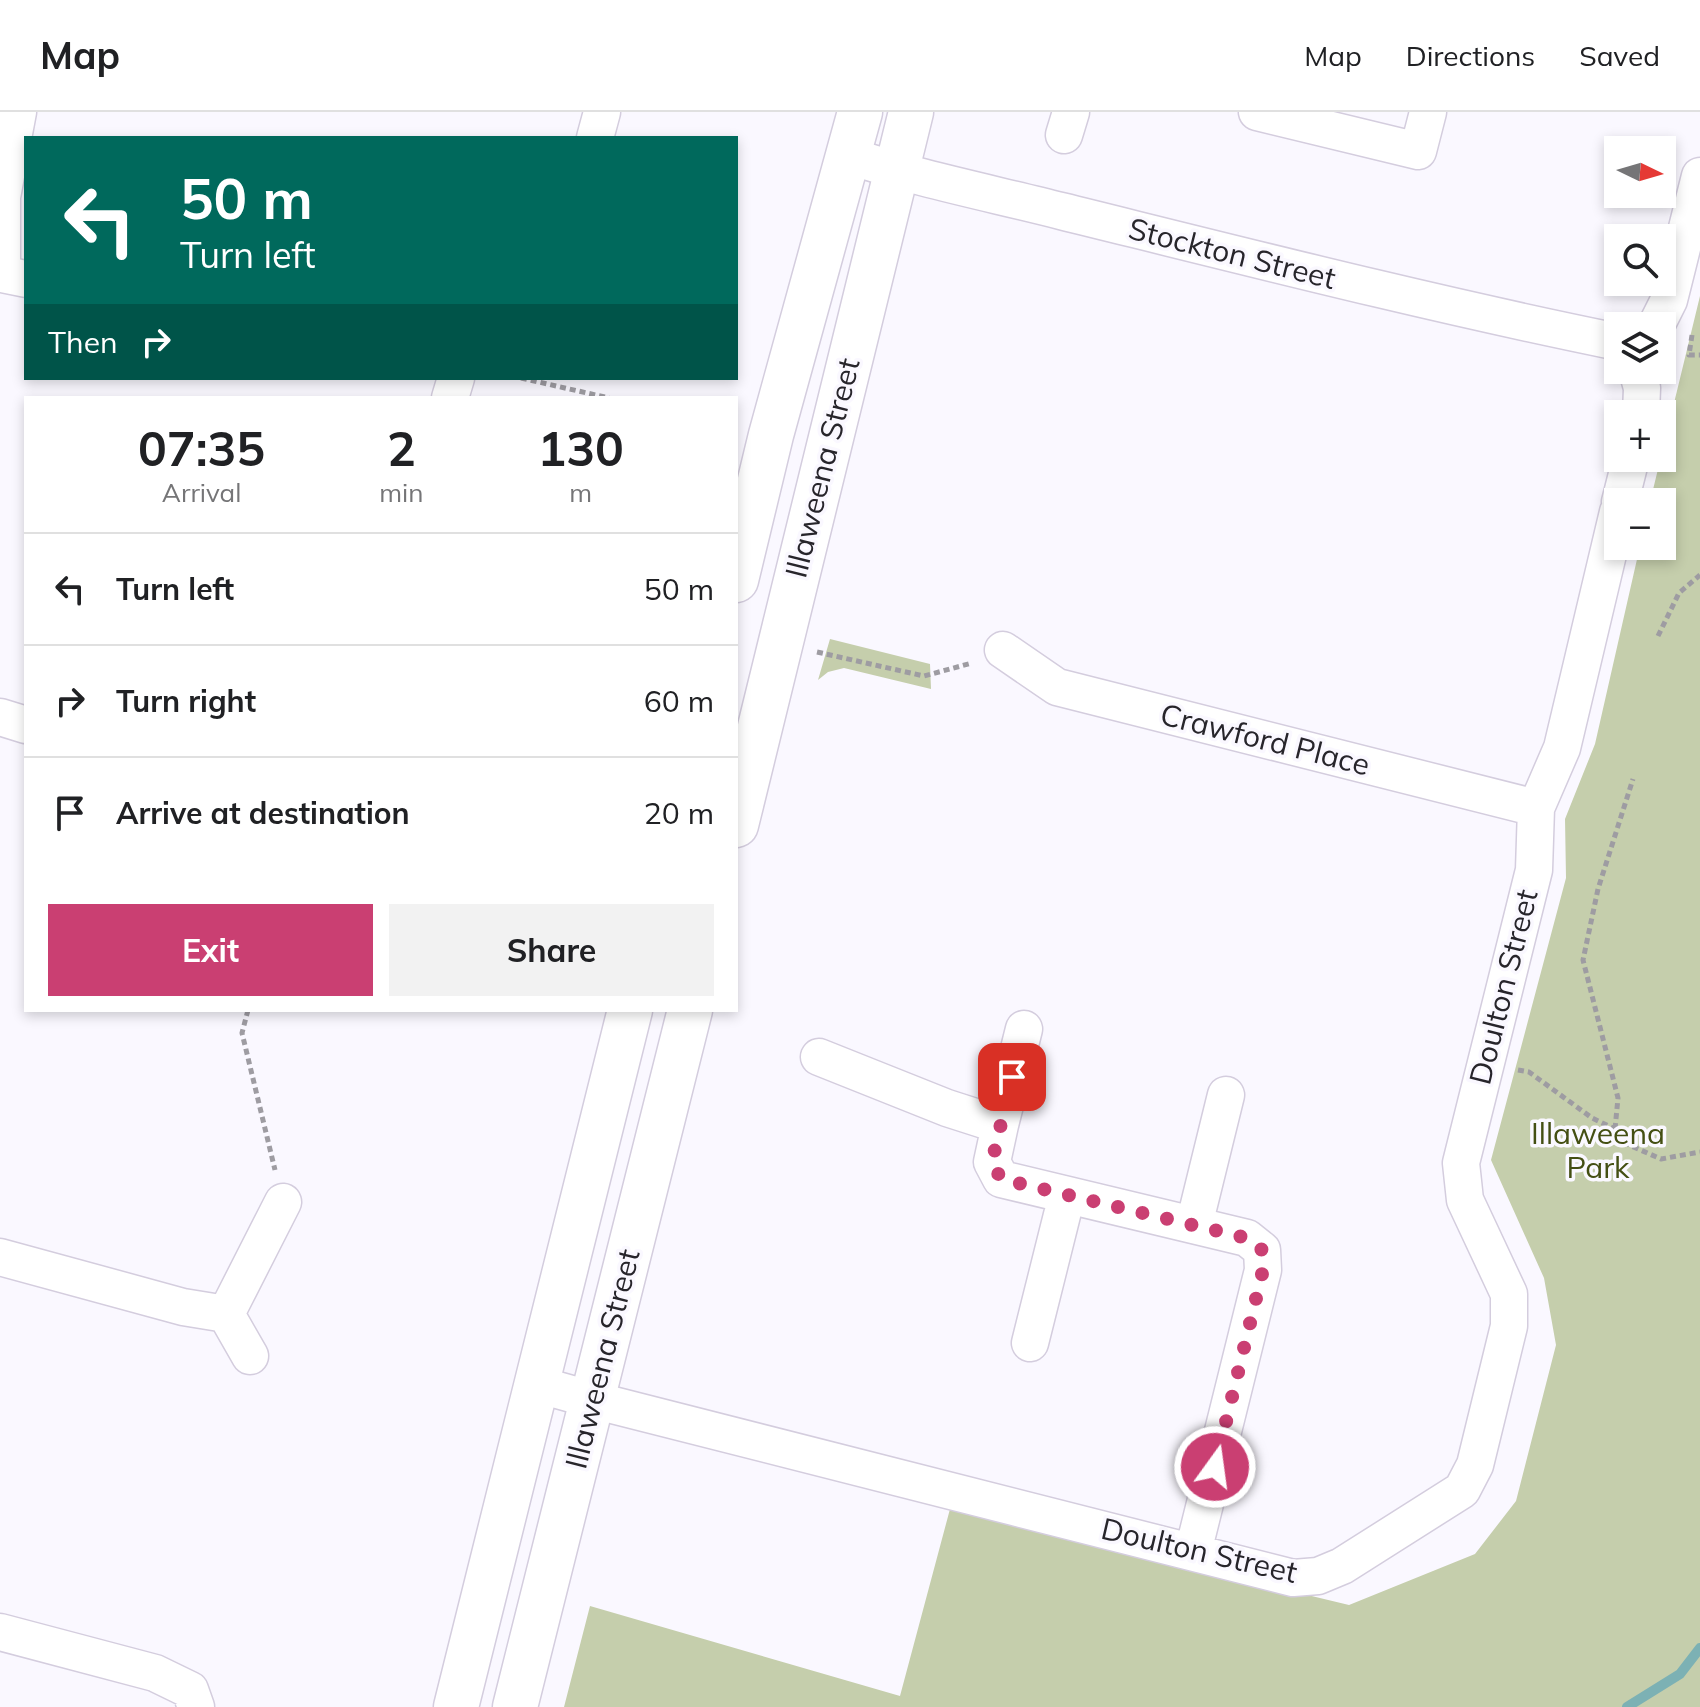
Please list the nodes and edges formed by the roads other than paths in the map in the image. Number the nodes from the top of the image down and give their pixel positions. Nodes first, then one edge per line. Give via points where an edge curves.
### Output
1 (18, 112) edge
2 (602, 112) edge
3 (860, 112) edge
4 (911, 112) edge
5 (1257, 112) edge
6 (1428, 112) edge
7 (596, 136) edge
8 (850, 156) junction
9 (896, 172) junction
10 (1700, 176) edge
11 (24, 279) edge
12 (1663, 312) edge
13 (1604, 339) edge
14 (1607, 560) edge
15 (738, 572) edge
16 (1003, 650) road end
17 (0, 717) edge
18 (24, 724) edge
19 (1536, 808) junction
20 (738, 817) edge
21 (629, 1012) edge
22 (690, 1012) edge
23 (1024, 1029) dead end
24 (819, 1057) dead end
25 (1226, 1095) dead end
26 (1000, 1125) junction
27 (1067, 1195) junction
28 (283, 1202) road end
29 (1194, 1225) junction
30 (0, 1257) edge
31 (226, 1314) junction
32 (1030, 1343) dead end
33 (250, 1356) dead end
34 (536, 1384) junction
35 (593, 1400) junction
36 (1193, 1552) junction
37 (0, 1632) edge
38 (196, 1707) edge
39 (456, 1707) edge
40 (515, 1707) edge

1 - 11 street via 2,197 2,274
2 - 7 street
3 - 8 main road, Illaweena Street
4 - 9 main road, Illaweena Street
5 - 6 street via 1418,151
8 - 9 street, Stockton Street
8 - 15 main road, Illaweena Street
9 - 13 street, Stockton Street via 1468,312
9 - 20 main road, Illaweena Street
10 - 12 street
14 - 19 street, Doulton Street via 1562,748
16 - 19 street, Crawford Place via 1057,687
17 - 18 street
19 - 36 street, Doulton Street via 1534,870 1461,1163 1465,1200 1509,1294 1509,1326 1475,1465 1462,1490 1318,1576 1293,1578
21 - 34 main road, Illaweena Street
22 - 35 main road, Illaweena Street
23 - 26 street
24 - 26 street
25 - 29 street
26 - 27 street via 992,1162 1001,1179
27 - 29 street
27 - 32 street
28 - 31 street
29 - 36 street via 1247,1238 1262,1250 1263,1270
30 - 31 street
31 - 33 street
34 - 35 street, Doulton Street
34 - 39 main road, Illaweena Street
35 - 36 street, Doulton Street
35 - 40 main road, Illaweena Street
37 - 38 street via 155,1673 190,1690

